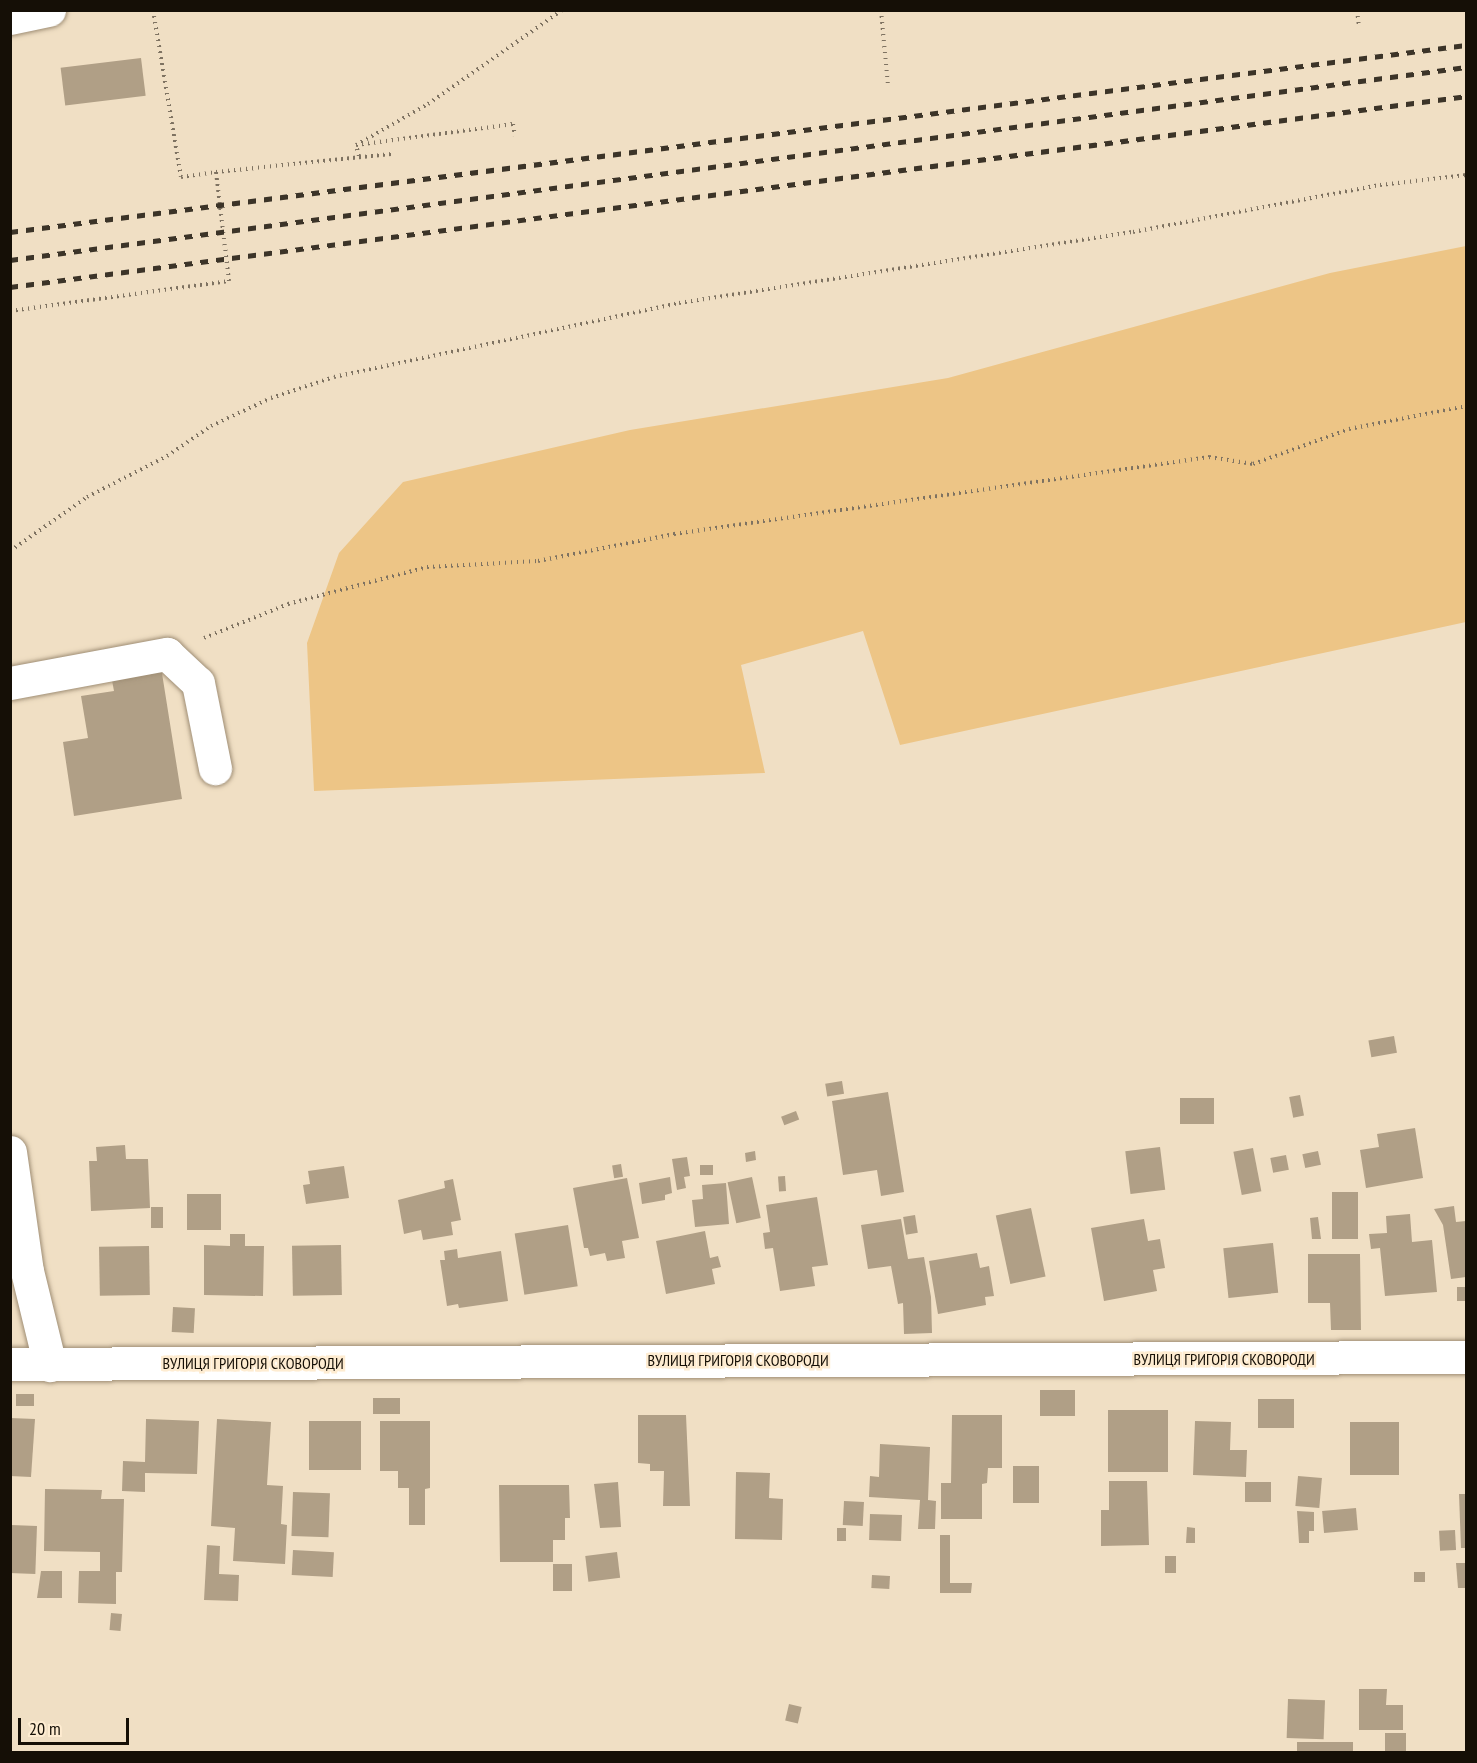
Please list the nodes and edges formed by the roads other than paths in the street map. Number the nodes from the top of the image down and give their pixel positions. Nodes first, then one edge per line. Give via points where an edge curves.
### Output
1 (49, 10) edge
2 (10, 18) edge
3 (10, 683) edge
4 (215, 768) dead end
5 (10, 1152) edge
6 (1467, 1357) edge
7 (10, 1364) edge
8 (50, 1365) junction

1 - 2 street
3 - 4 street via 167,654 198,683
5 - 8 street via 27,1271
6 - 8 street, ВУЛИЦЯ ГРИГОРІЯ СКОВОРОДИ
7 - 8 street, ВУЛИЦЯ ГРИГОРІЯ СКОВОРОДИ

